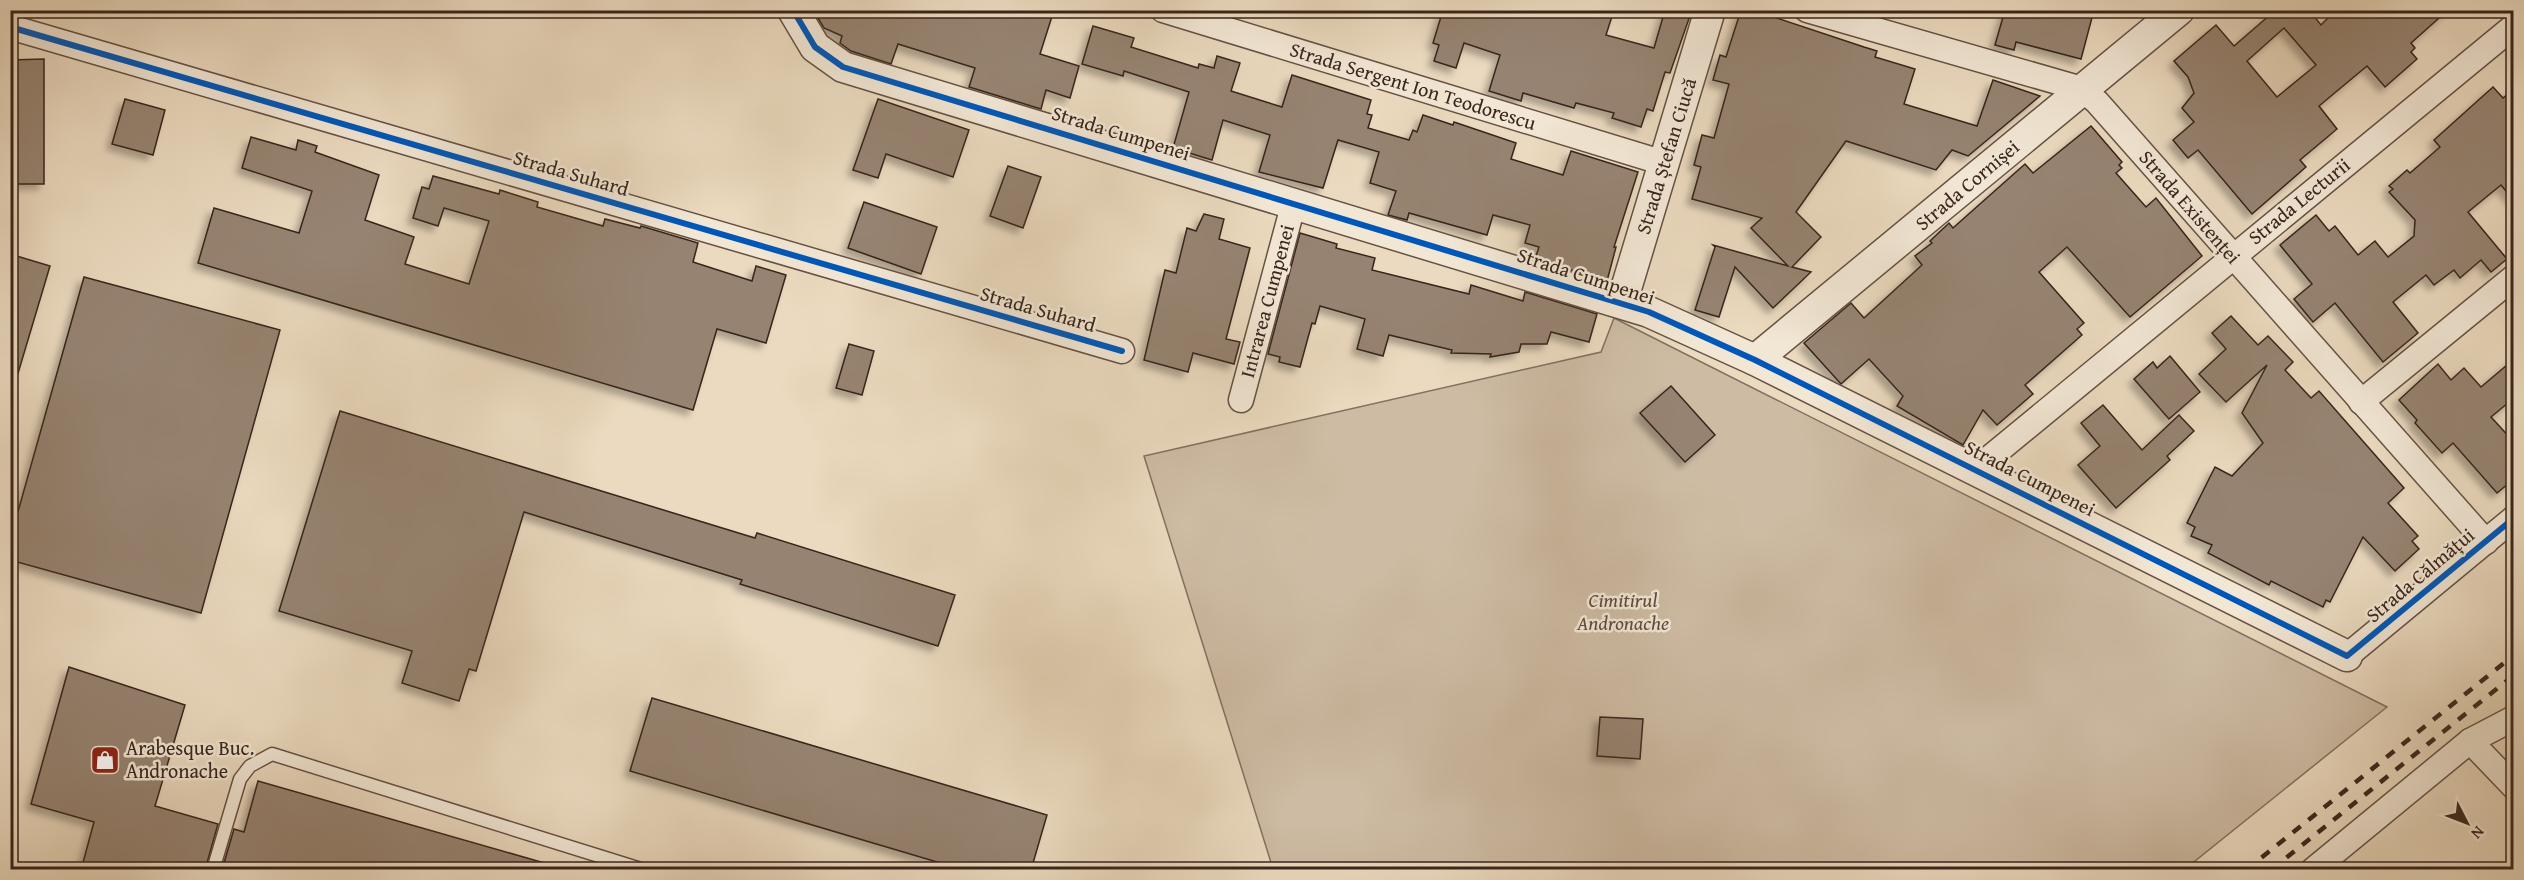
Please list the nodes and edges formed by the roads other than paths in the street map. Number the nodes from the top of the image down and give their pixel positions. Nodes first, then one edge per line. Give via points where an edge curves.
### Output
1 (793, 10) edge
2 (1163, 10) edge
3 (1710, 10) edge
4 (1807, 10) edge
5 (2179, 10) edge
6 (2514, 26) edge
7 (10, 27) edge
8 (2082, 90) junction
9 (1664, 163) junction
10 (1294, 202) junction
11 (2232, 256) junction
12 (2514, 277) edge
13 (1622, 302) junction
14 (1122, 351) dead end
15 (1755, 360) junction
16 (1240, 400) dead end
17 (2361, 402) junction
18 (1976, 469) junction
19 (2514, 518) edge
20 (2486, 542) junction
21 (2346, 656) joint
22 (10, 703) edge
23 (2514, 718) edge
24 (2470, 741) junction
25 (10, 767) edge
26 (2514, 787) edge
27 (213, 870) edge
28 (644, 870) edge
29 (2313, 870) edge

1 - 10 street, Strada Cumpenei via 816,47 843,68
2 - 9 street, Strada Sergent Ion Teodorescu
3 - 9 street, Strada Ștefan Ciucă
4 - 8 street, Strada Existenței
5 - 8 street, Strada Cornișei
6 - 11 street, Strada Lecturii
7 - 14 street, Strada Suhard
8 - 11 street, Strada Existenței via 2097,102
8 - 15 street, Strada Cornișei
9 - 13 street, Strada Ștefan Ciucă
10 - 13 street, Strada Cumpenei
10 - 16 street, Intrarea Cumpenei
11 - 17 street, Strada Existenței
11 - 18 street, Strada Lecturii
12 - 17 street
13 - 15 street, Strada Cumpenei
15 - 18 street, Strada Cumpenei
17 - 20 street, Strada Existenței
18 - 21 street, Strada Cumpenei
19 - 20 street, Strada Călmățui
20 - 21 street, Strada Călmățui
22 - 25 lane
23 - 24 street
24 - 26 street
24 - 29 street
27 - 28 lane via 240,779 250,766 272,754

